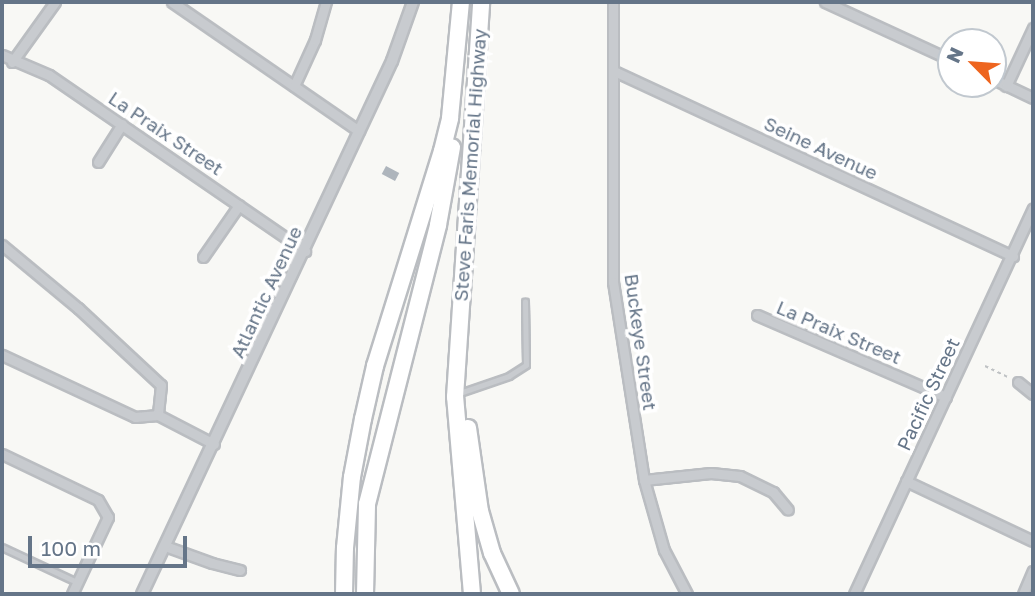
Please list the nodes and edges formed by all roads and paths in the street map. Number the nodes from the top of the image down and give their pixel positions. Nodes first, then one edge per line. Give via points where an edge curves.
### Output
1 (55, 2) edge
2 (172, 2) edge
3 (326, 2) edge
4 (413, 2) edge
5 (462, 2) edge
6 (481, 2) edge
7 (613, 2) edge
8 (825, 2) edge
9 (1033, 28) edge
10 (937, 54) edge
11 (2, 55) edge
12 (12, 62) junction
13 (614, 71) junction
14 (1007, 84) edge
15 (294, 86) junction
16 (1007, 86) edge
17 (1033, 98) edge
18 (122, 124) junction
19 (359, 131) junction
20 (98, 162) dead end
21 (239, 205) junction
22 (1033, 209) edge
23 (2, 245) edge
24 (305, 251) junction
25 (1013, 256) junction
26 (203, 257) dead end
27 (525, 302) dead end
28 (757, 315) dead end
29 (2, 355) edge
30 (985, 366) dead end
31 (1018, 382) joint
32 (460, 393) junction
33 (1033, 394) edge
34 (946, 397) junction
35 (159, 415) junction
36 (214, 444) junction
37 (2, 454) edge
38 (644, 480) junction
39 (906, 481) junction
40 (788, 510) dead end
41 (1033, 541) edge
42 (165, 546) junction
43 (2, 547) edge
44 (240, 570) dead end
45 (1033, 571) edge
46 (78, 582) junction
47 (72, 594) edge
48 (142, 594) edge
49 (344, 594) edge
50 (365, 594) edge
51 (472, 594) edge
52 (511, 594) edge
53 (687, 594) edge
54 (854, 594) edge
55 (1023, 594) edge

1 - 12 street
2 - 15 street
3 - 15 street
4 - 19 street, Atlantic Avenue via 404,33
5 - 49 highway via 450,118 363,419 352,477
5 - 50 highway via 457,119 450,163 367,504
6 - 32 highway, Steve Faris Memorial Highway via 459,328
7 - 13 street, Buckeye Street
8 - 10 street
9 - 14 street
11 - 12 street, La Praix Street
12 - 18 street, La Praix Street via 48,75
13 - 25 street, Seine Avenue
13 - 38 street, Buckeye Street via 613,282
15 - 19 street
16 - 17 street
18 - 20 street
18 - 21 street, La Praix Street
19 - 24 street, Atlantic Avenue
21 - 24 street, La Praix Street
21 - 26 street
22 - 25 street, Pacific Street
23 - 35 street via 78,307 161,385
24 - 36 street, Atlantic Avenue
25 - 34 street, Pacific Street
27 - 32 lane via 526,365
28 - 34 street, La Praix Street
29 - 35 street via 135,417
30 - 31 path
31 - 33 street
32 - 51 highway
32 - 52 highway via 480,511
34 - 39 street, Pacific Street
35 - 36 street
36 - 42 street, Atlantic Avenue
37 - 46 street via 98,500 108,517
38 - 40 street via 711,473 740,476 773,492
38 - 53 street, Buckeye Street via 664,550
39 - 41 street
39 - 54 street, Pacific Street
42 - 44 street
42 - 48 street, Atlantic Avenue
43 - 46 lane
45 - 55 street
46 - 47 street

